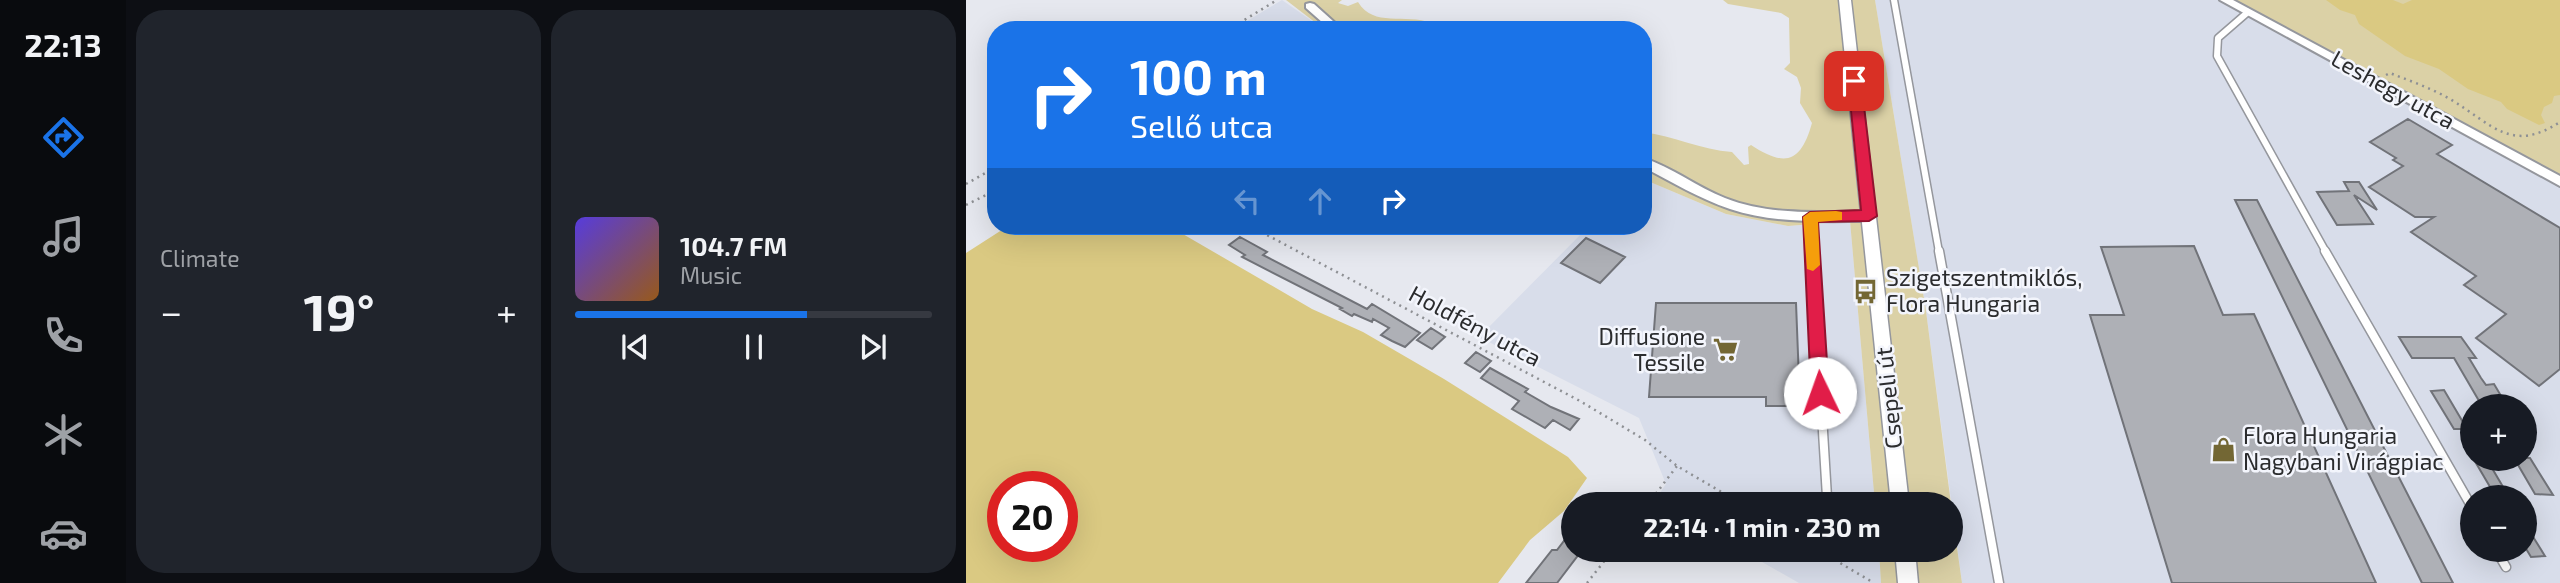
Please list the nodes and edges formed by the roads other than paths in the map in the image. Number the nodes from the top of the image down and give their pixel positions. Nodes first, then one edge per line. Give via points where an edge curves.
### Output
1 (1845, 0) edge
2 (1894, 0) edge
3 (2225, 0) edge
4 (1310, 6) dead end
5 (2248, 12) junction
6 (1328, 21) edge
7 (1652, 166) edge
8 (2560, 182) edge
9 (1869, 216) junction
10 (1810, 217) junction
11 (2460, 486) edge
12 (1827, 492) edge
13 (1899, 492) edge
14 (1906, 562) edge
15 (2503, 562) edge
16 (2506, 567) dead end
17 (1908, 583) edge
18 (1999, 583) edge

1 - 9 street, Csepeli út
2 - 18 lane
3 - 5 street, Leshegy utca
4 - 6 street
5 - 8 street, Leshegy utca
5 - 11 lane via 2218,38 2217,56
7 - 10 street via 1735,206
9 - 10 street
9 - 13 street, Csepeli út
10 - 12 lane
14 - 17 street
15 - 16 lane

